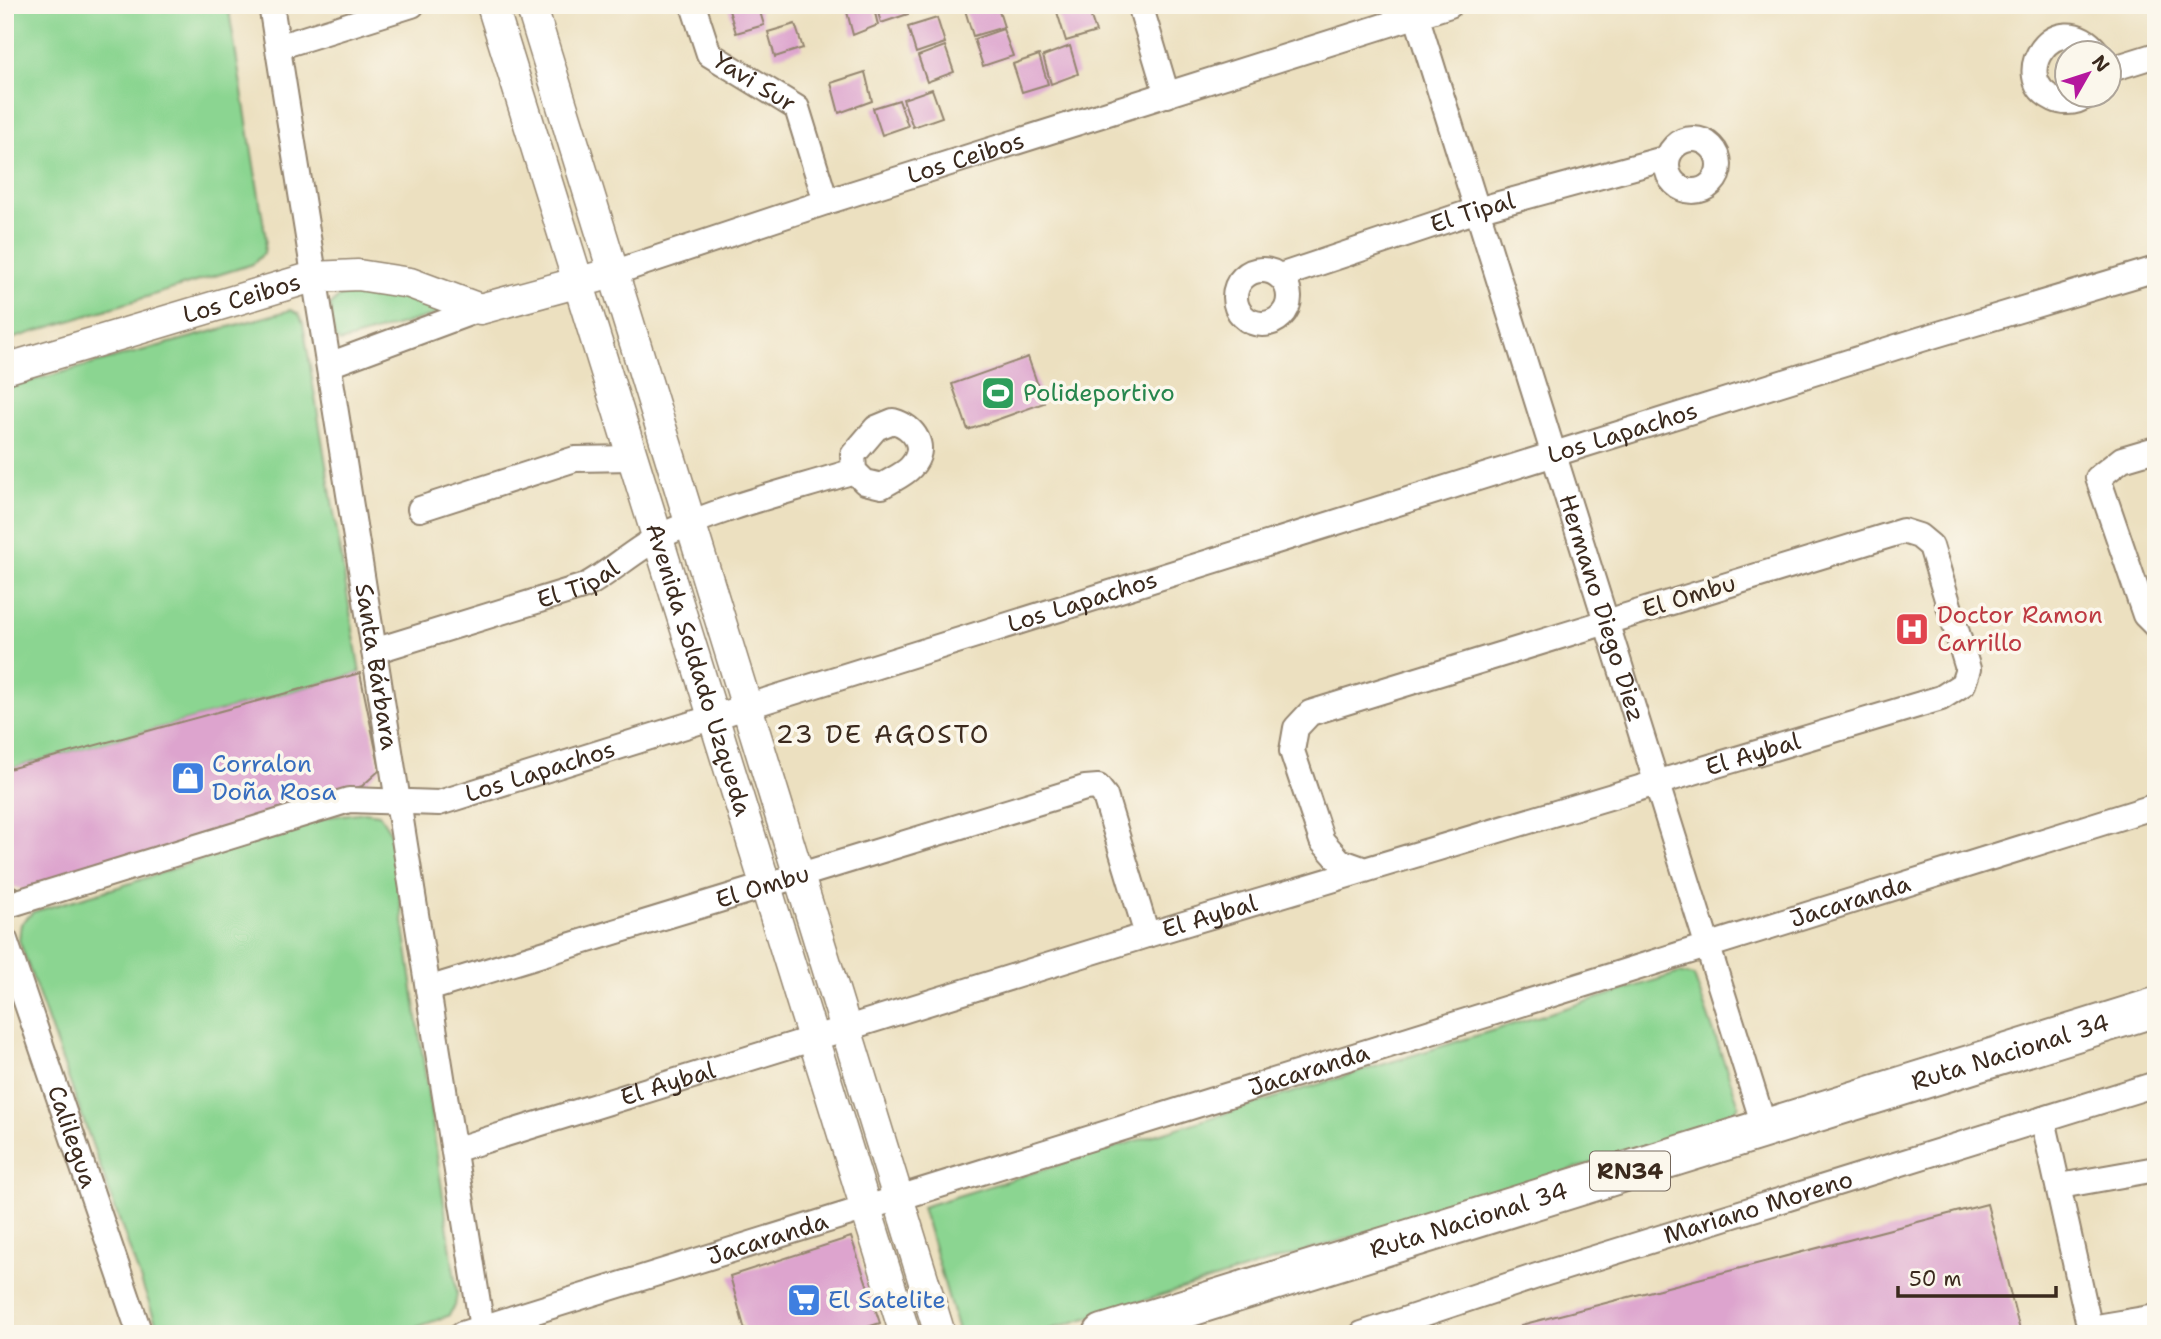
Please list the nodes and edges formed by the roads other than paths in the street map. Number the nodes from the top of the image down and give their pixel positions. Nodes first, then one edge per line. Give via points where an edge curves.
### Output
1 (271, 5) edge
2 (412, 5) edge
3 (492, 5) edge
4 (531, 5) edge
5 (693, 5) edge
6 (1140, 5) edge
7 (1450, 5) edge
8 (1414, 11) edge
9 (2052, 40) edge
10 (278, 47) junction
11 (2156, 55) edge
12 (2122, 66) edge
13 (1167, 95) junction
14 (2052, 98) edge
15 (1667, 158) dead end
16 (826, 201) junction
17 (1477, 210) junction
18 (2156, 269) edge
19 (613, 273) junction
20 (1280, 276) dead end
21 (313, 277) junction
22 (578, 283) junction
23 (480, 309) junction
24 (329, 365) junction
25 (5, 369) edge
26 (2156, 449) edge
27 (1554, 454) junction
28 (633, 457) junction
29 (854, 471) dead end
30 (420, 509) dead end
31 (690, 523) junction
32 (658, 538) junction
33 (1606, 621) junction
34 (2156, 626) edge
35 (374, 652) junction
36 (1963, 684) joint
37 (747, 706) junction
38 (713, 717) junction
39 (1658, 782) junction
40 (400, 801) junction
41 (2156, 806) edge
42 (1364, 870) junction
43 (798, 873) junction
44 (765, 884) junction
45 (5, 906) edge
46 (1147, 935) junction
47 (5, 940) edge
48 (1708, 946) junction
49 (428, 989) junction
50 (2156, 1007) edge
51 (846, 1028) junction
52 (2156, 1032) edge
53 (813, 1039) junction
54 (2156, 1084) edge
55 (2043, 1119) junction
56 (1765, 1129) junction
57 (454, 1150) junction
58 (2156, 1169) edge
59 (2060, 1186) junction
60 (898, 1198) junction
61 (866, 1209) junction
62 (2156, 1317) edge
63 (472, 1331) edge
64 (2090, 1331) edge
65 (141, 1334) edge
66 (905, 1334) edge
67 (940, 1334) edge
68 (1103, 1334) edge
69 (1172, 1334) edge
70 (1362, 1334) edge

1 - 10 street, Santa Bárbara
2 - 10 street
3 - 22 street, Avenida Soldado Uzqueda
4 - 19 street, Avenida Soldado Uzqueda
5 - 16 street, Yavi Sur via 709,54 797,108
6 - 13 street
7 - 8 street, Los Ceibos
8 - 13 street, Los Ceibos
8 - 17 street, Hermano Diego Diez
9 - 14 street via 2036,59 2036,80
10 - 21 street, Santa Bárbara
11 - 12 street
13 - 16 street, Los Ceibos
15 - 17 street, El Tipal
16 - 19 street, Los Ceibos
17 - 20 street, El Tipal
17 - 27 street, Hermano Diego Diez
18 - 27 street, Los Lapachos
19 - 22 street, Los Ceibos
19 - 31 street, Avenida Soldado Uzqueda
21 - 23 street, Los Ceibos via 358,275 410,284
21 - 24 street, Santa Bárbara
21 - 25 street, Los Ceibos
22 - 23 street, Los Ceibos
22 - 28 street, Avenida Soldado Uzqueda
23 - 24 street, Los Ceibos
24 - 35 street, Santa Bárbara
26 - 34 street via 2122,460 2098,478 2145,615
27 - 33 street, Hermano Diego Diez
27 - 37 street, Los Lapachos
28 - 30 street via 575,459
28 - 32 street, Avenida Soldado Uzqueda
29 - 31 street, El Tipal
31 - 32 street, El Tipal
31 - 37 street, Avenida Soldado Uzqueda
32 - 35 street, El Tipal via 584,586
32 - 38 street, Avenida Soldado Uzqueda
33 - 36 street, El Ombu via 1903,531 1931,546 1968,668
33 - 39 street, Hermano Diego Diez
33 - 42 street, El Ombu via 1310,713 1296,728 1292,751 1322,841 1340,861
35 - 40 street, Santa Bárbara
36 - 39 street, El Aybal via 1941,698
37 - 38 street, Los Lapachos
37 - 43 street, Avenida Soldado Uzqueda
38 - 40 street, Los Lapachos via 439,803
38 - 44 street, Avenida Soldado Uzqueda
39 - 42 street, El Aybal
39 - 48 street, Hermano Diego Diez
40 - 45 street, Los Lapachos via 349,800
40 - 49 street, Santa Bárbara
41 - 48 street, Jacaranda
42 - 46 street, El Aybal
43 - 44 street, El Ombu
43 - 46 street, El Ombu via 1098,787 1105,796
43 - 51 street, Avenida Soldado Uzqueda
44 - 49 street, El Ombu
44 - 53 street, Avenida Soldado Uzqueda
46 - 51 street, El Aybal
47 - 65 street, Calilegua
48 - 56 street, Hermano Diego Diez
48 - 60 street, Jacaranda
49 - 57 street, Santa Bárbara
50 - 56 highway, Ruta Nacional 34 / RN34
51 - 53 street, El Aybal
51 - 60 street, Avenida Soldado Uzqueda
52 - 69 highway, Ruta Nacional 34 / RN34
53 - 57 street, El Aybal
53 - 61 street, Avenida Soldado Uzqueda
54 - 55 street, Mariano Moreno
55 - 59 street
55 - 70 street, Mariano Moreno
56 - 68 highway, Ruta Nacional 34 / RN34
57 - 63 street, Santa Bárbara
58 - 59 street
59 - 64 street
60 - 61 street, Jacaranda
60 - 67 street, Avenida Soldado Uzqueda
61 - 63 street, Jacaranda
61 - 66 street, Avenida Soldado Uzqueda
62 - 64 street

